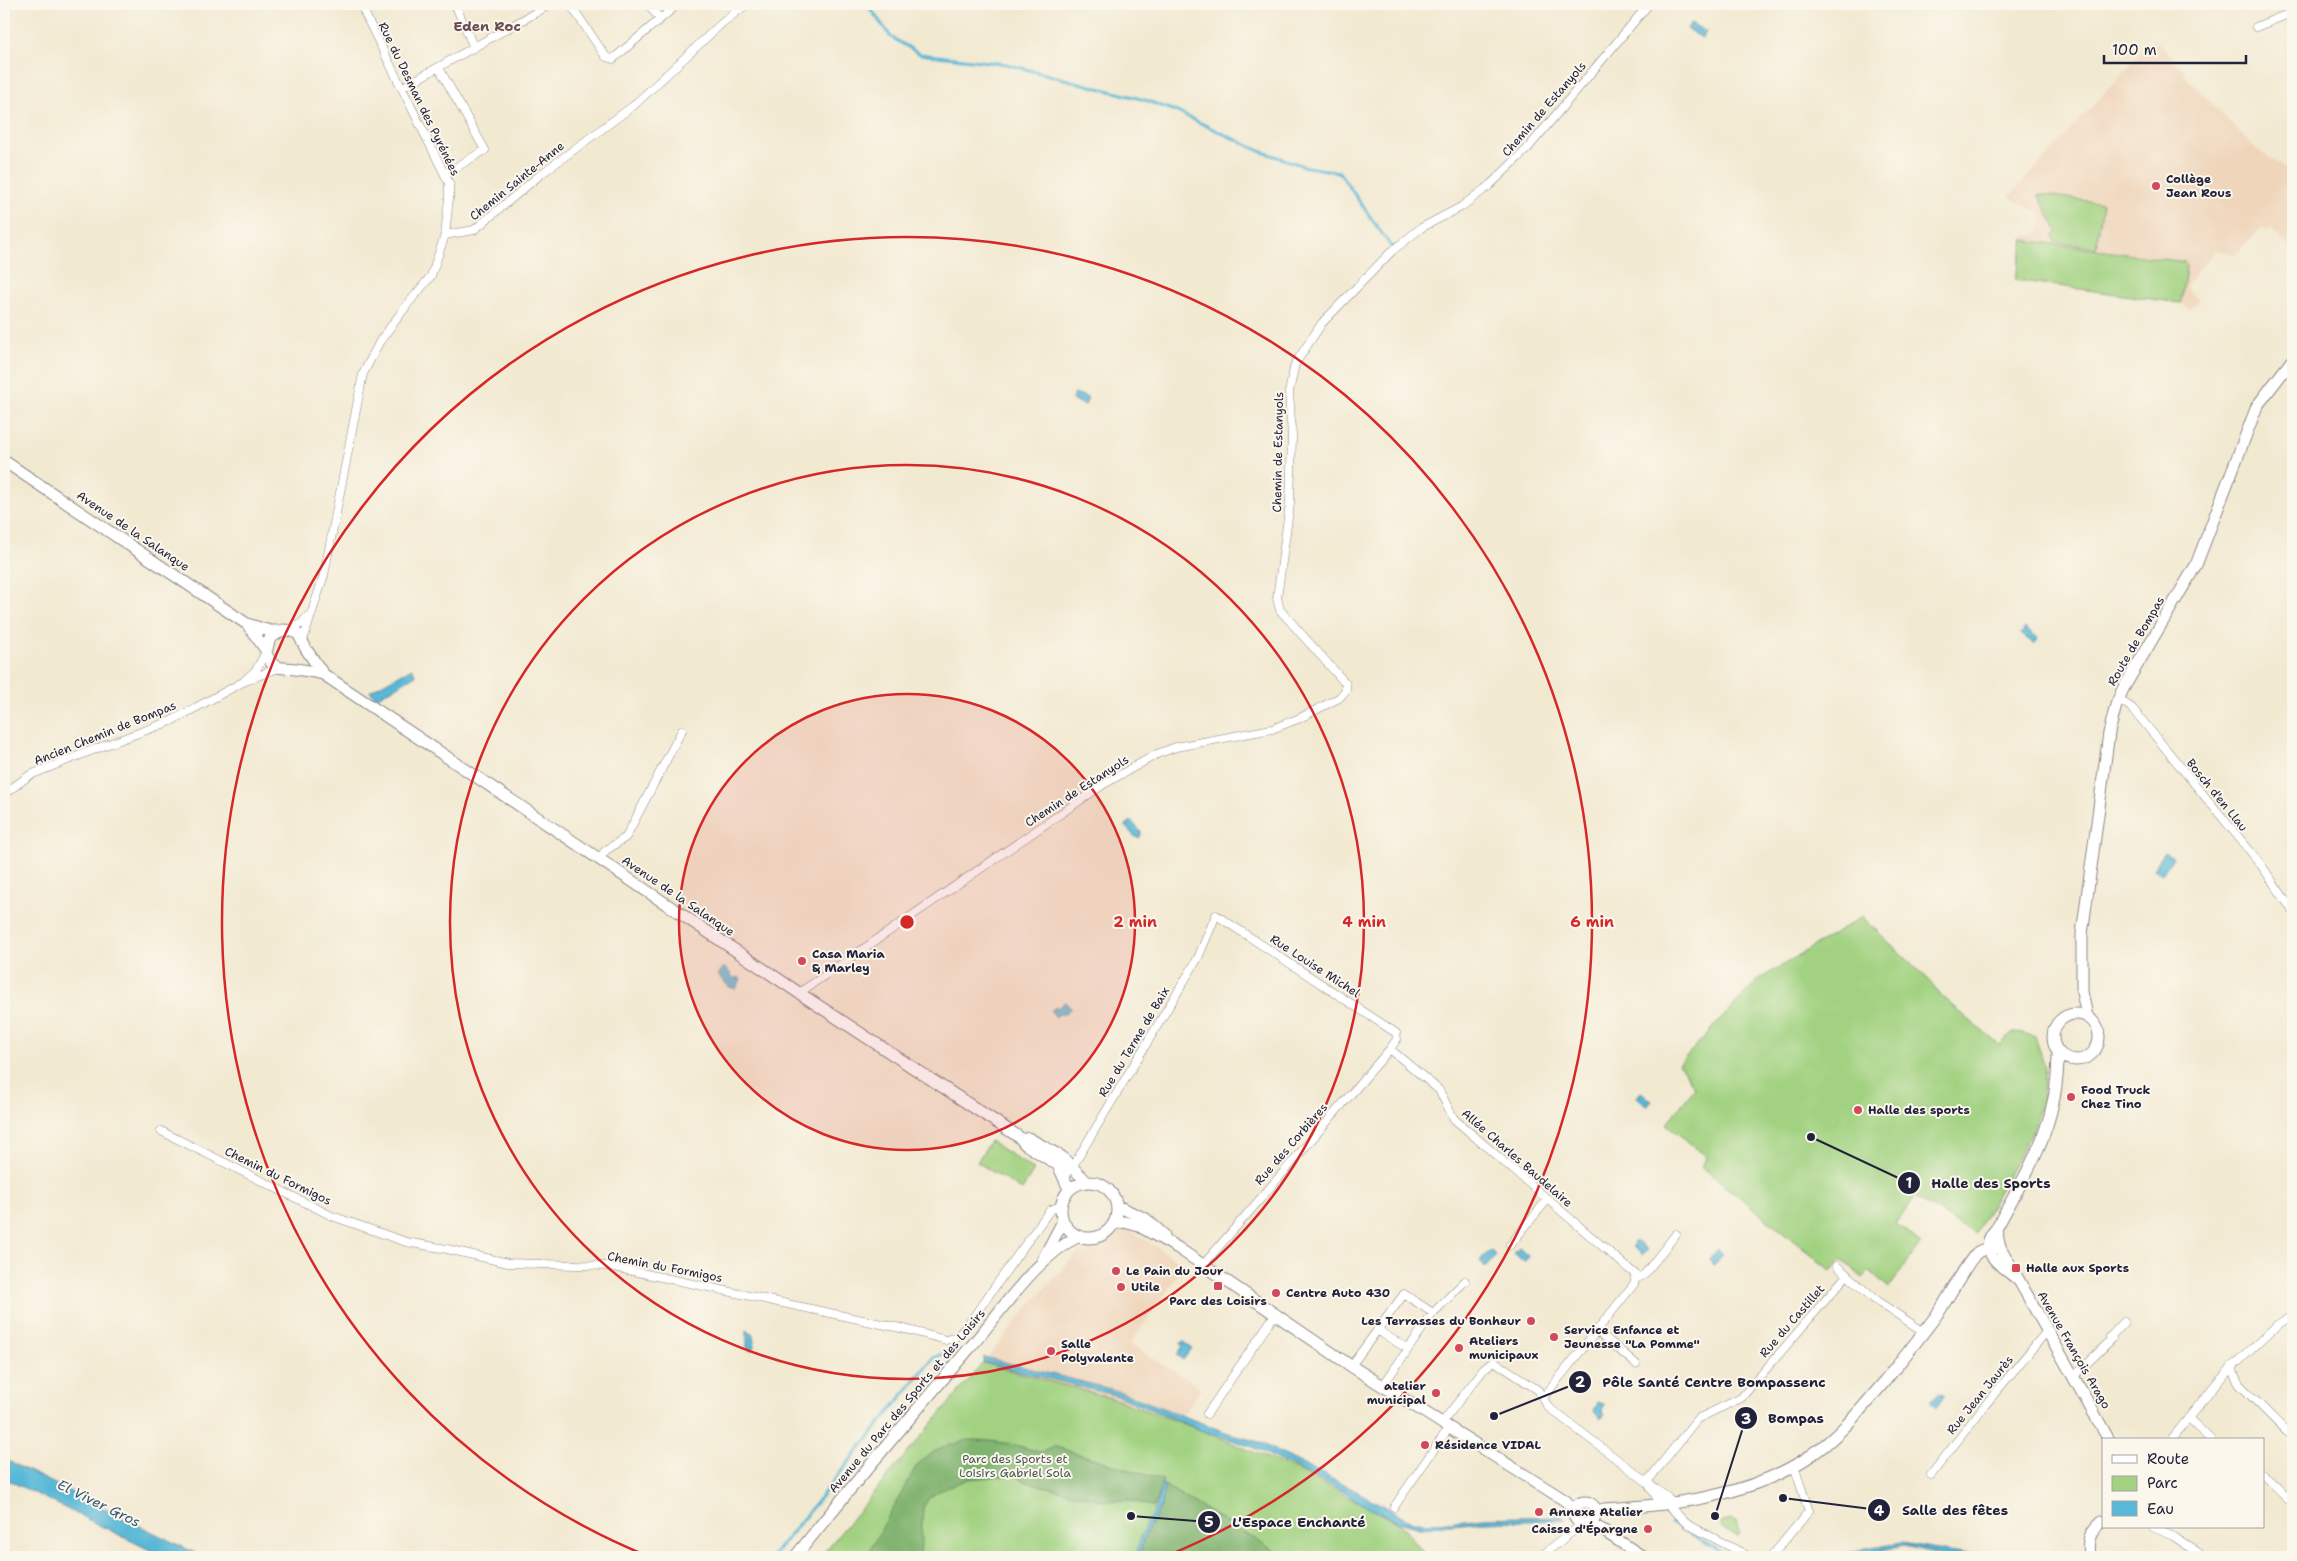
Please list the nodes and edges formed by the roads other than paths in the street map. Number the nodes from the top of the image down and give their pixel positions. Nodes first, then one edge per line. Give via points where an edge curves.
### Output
1 (360, 4) edge
2 (455, 4) edge
3 (532, 4) edge
4 (551, 4) edge
5 (570, 4) edge
6 (648, 4) edge
7 (678, 4) edge
8 (747, 4) edge
9 (1649, 4) edge
10 (536, 12) junction
11 (2293, 12) edge
12 (660, 19) junction
13 (2256, 27) dead end
14 (474, 48) junction
15 (439, 68) junction
16 (403, 88) junction
17 (445, 174) junction
18 (445, 235) junction
19 (2293, 359) edge
20 (2293, 371) edge
21 (2245, 434) junction
22 (4, 461) edge
23 (311, 612) junction
24 (247, 624) junction
25 (283, 630) junction
26 (304, 645) junction
27 (266, 651) junction
28 (278, 668) junction
29 (292, 668) junction
30 (323, 674) junction
31 (243, 682) junction
32 (2118, 699) junction
33 (682, 730) dead end
34 (4, 794) edge
35 (599, 859) junction
36 (2293, 911) edge
37 (1216, 915) joint
38 (2082, 992) junction
39 (799, 993) junction
40 (2072, 1014) junction
41 (2087, 1016) junction
42 (1397, 1039) joint
43 (1390, 1049) junction
44 (2058, 1052) junction
45 (2072, 1060) junction
46 (2059, 1076) junction
47 (161, 1131) dead end
48 (1020, 1137) junction
49 (1073, 1166) junction
50 (1064, 1176) junction
51 (1086, 1181) junction
52 (1069, 1189) junction
53 (1547, 1200) junction
54 (1061, 1206) junction
55 (1118, 1206) junction
56 (1063, 1220) junction
57 (1114, 1224) junction
58 (1996, 1229) junction
59 (1676, 1234) dead end
60 (1079, 1236) junction
61 (1510, 1245) dead end
62 (2000, 1247) junction
63 (1178, 1248) junction
64 (1992, 1256) junction
65 (1041, 1263) junction
66 (1203, 1265) junction
67 (1837, 1266) dead end
68 (1847, 1275) junction
69 (1963, 1275) junction
70 (1635, 1279) junction
71 (1465, 1280) dead end
72 (2018, 1280) junction
73 (1433, 1313) junction
74 (1276, 1314) junction
75 (2293, 1315) edge
76 (2124, 1322) dead end
77 (1377, 1330) junction
78 (1596, 1330) junction
79 (2048, 1331) junction
80 (1924, 1332) junction
81 (1408, 1349) junction
82 (1636, 1364) dead end
83 (1351, 1366) junction
84 (2232, 1366) junction
85 (2073, 1377) junction
86 (1382, 1387) junction
87 (1543, 1398) junction
88 (1207, 1414) dead end
89 (2188, 1418) junction
90 (1445, 1427) junction
91 (2108, 1438) edge
92 (2173, 1438) edge
93 (2209, 1438) edge
94 (2293, 1438) edge
95 (1794, 1466) junction
96 (1931, 1475) dead end
97 (2264, 1475) edge
98 (1647, 1482) junction
99 (1666, 1503) junction
100 (2293, 1504) edge
101 (1394, 1506) dead end
102 (1587, 1517) junction
103 (2102, 1520) edge
104 (2155, 1528) edge
105 (795, 1557) edge
106 (1540, 1557) edge
107 (1643, 1557) edge
108 (1750, 1557) edge
109 (1770, 1557) edge
110 (2089, 1557) edge
111 (2095, 1557) edge
112 (2205, 1557) edge

1 - 16 street, Rue du Desman des Pyrénées
2 - 14 street
3 - 10 street
4 - 10 street
5 - 12 street via 606,57 614,59
6 - 12 street
7 - 12 street
8 - 18 street, Chemin Sainte-Anne via 722,23 634,106 533,180 474,230
9 - 39 street, Chemin de Estanyols via 1528,148 1490,185 1460,207 1421,228 1392,251 1322,323 1295,364 1289,392 1292,436 1290,503 1277,598 1280,610 1346,684 1346,690 1339,698 1272,730 1176,747 1157,754 1104,784 1011,846
10 - 14 street
11 - 13 street
14 - 15 street
15 - 16 street
15 - 17 street via 485,150
16 - 17 street, Rue du Desman des Pyrénées
17 - 18 street, Rue du Desman des Pyrénées via 449,183
18 - 23 street via 431,276 380,341 364,374 324,575
19 - 21 main road, Route de Bompas via 2257,406
20 - 21 main road, Route de Bompas
21 - 32 main road, Route de Bompas via 2196,564
22 - 24 main road, Avenue de la Salanque
23 - 25 street via 301,624
23 - 26 street
24 - 25 main road, Avenue de la Salanque via 270,631
24 - 27 main road, Avenue de la Salanque
25 - 26 main road via 299,635
25 - 27 main road via 270,638
26 - 29 main road via 302,661
26 - 30 main road
27 - 28 main road via 268,659
27 - 31 street, Ancien Chemin de Bompas via 256,670
28 - 29 main road
28 - 31 street, Ancien Chemin de Bompas
29 - 30 main road
30 - 35 main road, Avenue de la Salanque
31 - 34 street, Ancien Chemin de Bompas via 171,721 30,776
32 - 36 street, Bosch d'en Llau via 2132,708 2259,862
32 - 38 main road, Route de Bompas via 2109,734 2082,934
33 - 35 street via 626,837 604,850
35 - 39 main road, Avenue de la Salanque
37 - 42 street, Rue Louise Michel via 1396,1033
37 - 49 street, Rue du Terme de Baix via 1198,958
38 - 40 main road, Route de Bompas
38 - 41 main road, Route de Bompas
39 - 48 main road, Avenue de la Salanque
40 - 41 main road
40 - 44 main road via 2057,1024 2053,1033
41 - 45 main road via 2098,1030 2097,1048 2083,1059
42 - 43 street, Rue des Corbières
43 - 53 street, Allée Charles Baudelaire via 1439,1090 1454,1119
43 - 66 street, Rue des Corbières
44 - 45 main road
44 - 46 main road
45 - 46 main road
46 - 58 main road via 2046,1132
47 - 54 street, Chemin du Formigos via 332,1216 406,1242 508,1263 609,1266 946,1340 956,1337 966,1327 1050,1210
48 - 49 main road via 1045,1146
48 - 50 main road via 1025,1144 1058,1165
49 - 50 street, Rue du Terme de Baix
49 - 51 main road
50 - 52 main road
51 - 52 main road
51 - 55 main road via 1103,1184 1115,1197
52 - 54 main road
53 - 61 street
53 - 70 street, Allée Charles Baudelaire via 1636,1275
54 - 56 main road
55 - 57 main road
55 - 63 main road via 1146,1220
56 - 60 main road
56 - 65 main road, Avenue du Parc des Sports et des Loisirs
57 - 60 main road via 1096,1237
57 - 63 main road via 1124,1222 1139,1226
58 - 62 main road, Avenue François Arago
58 - 64 main road via 1990,1236
59 - 70 street via 1644,1274
60 - 65 main road, Avenue du Parc des Sports et des Loisirs
62 - 64 main road
62 - 72 main road, Avenue François Arago
63 - 66 main road
64 - 69 main road via 1981,1257
64 - 69 main road via 1977,1252
64 - 72 main road
65 - 105 main road, Avenue du Parc des Sports et des Loisirs
66 - 74 main road
67 - 68 street
68 - 80 street via 1874,1299
68 - 98 street, Rue du Castillet via 1741,1398 1697,1419
69 - 80 main road
70 - 78 street
71 - 73 street
72 - 79 main road, Avenue François Arago
73 - 77 street via 1404,1294
73 - 81 street
74 - 83 main road
74 - 88 street
75 - 84 street via 2277,1325
76 - 85 street via 2110,1337 2112,1339
77 - 81 street
77 - 83 street
78 - 82 street
78 - 87 street
79 - 85 main road, Avenue François Arago
79 - 96 street, Rue Jean Jaurès
80 - 95 main road via 1830,1442
81 - 86 street
83 - 86 main road
84 - 89 street
84 - 94 street via 2239,1384
85 - 91 main road, Avenue François Arago
86 - 90 main road
87 - 90 street via 1538,1390 1494,1361 1484,1369
87 - 98 street via 1548,1407
89 - 92 street
89 - 93 street
90 - 101 street
90 - 102 main road via 1552,1494 1561,1495
95 - 99 main road via 1758,1484 1686,1502
95 - 109 street via 1809,1511
97 - 100 street
98 - 99 street
98 - 99 street
99 - 102 main road via 1652,1500
99 - 108 street via 1687,1524
102 - 106 street
102 - 107 main road
103 - 110 main road via 2091,1531
103 - 111 main road via 2095,1537
104 - 112 street

